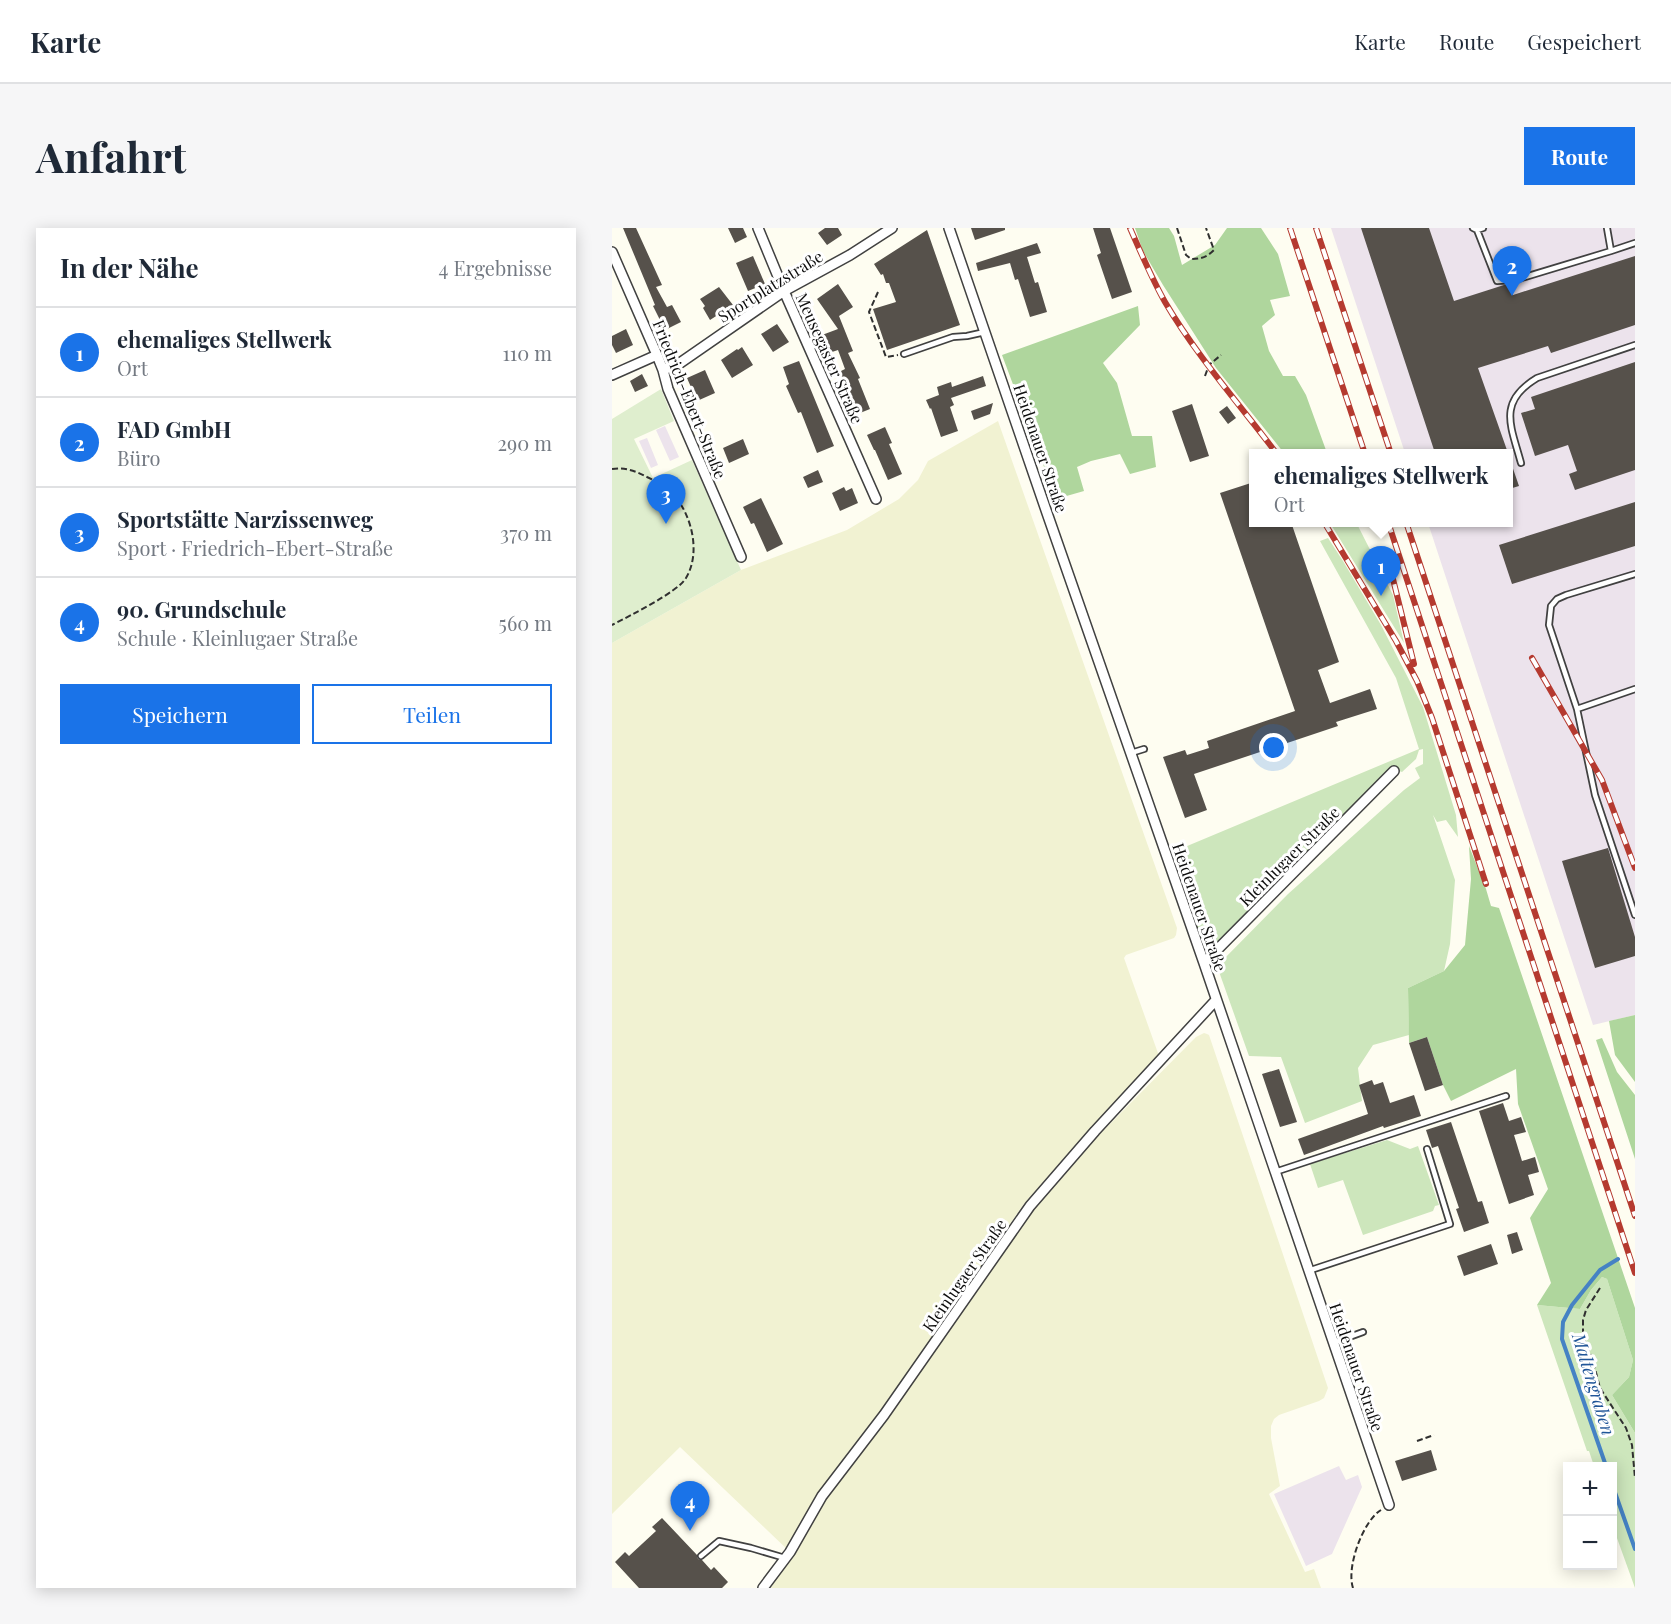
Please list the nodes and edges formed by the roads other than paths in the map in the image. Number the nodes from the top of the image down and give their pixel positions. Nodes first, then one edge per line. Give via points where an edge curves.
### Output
1 (758, 228) edge
2 (892, 228) edge
3 (950, 228) edge
4 (1483, 228) edge
5 (1607, 228) edge
6 (1475, 229) edge
7 (1635, 243) edge
8 (1611, 251) junction
9 (612, 252) edge
10 (784, 291) junction
11 (985, 332) junction
12 (1635, 345) edge
13 (903, 354) road end
14 (657, 355) junction
15 (663, 370) junction
16 (612, 375) edge
17 (1521, 463) dead end
18 (876, 499) dead end
19 (741, 557) dead end
20 (1635, 574) edge
21 (1635, 689) edge
22 (1577, 709) junction
23 (1144, 749) dead end
24 (1131, 753) junction
25 (1394, 771) dead end
26 (1635, 915) edge
27 (1204, 963) junction
28 (1216, 1000) junction
29 (1506, 1096) dead end
30 (1427, 1149) dead end
31 (1275, 1172) junction
32 (1308, 1271) junction
33 (1363, 1332) dead end
34 (1333, 1343) junction
35 (1389, 1505) road end
36 (701, 1556) dead end
37 (785, 1558) junction
38 (764, 1588) edge

1 - 10 street, Meusegaster Straße
2 - 10 street, Sportplatzstraße
3 - 11 street, Heidenauer Straße
4 - 6 lane
5 - 8 lane
6 - 8 lane via 1497,281 1515,280
7 - 8 lane
9 - 14 street, Friedrich-Ebert-Straße
10 - 15 street, Sportplatzstraße via 680,363
10 - 18 street, Meusegaster Straße
11 - 13 lane via 953,337
11 - 24 street, Heidenauer Straße
12 - 17 lane via 1537,378 1518,393 1509,418
14 - 15 street, Friedrich-Ebert-Straße
14 - 16 street
15 - 19 street, Friedrich-Ebert-Straße
20 - 22 lane via 1566,595 1551,606 1549,625
21 - 22 lane
22 - 26 lane via 1595,795
23 - 24 lane
24 - 27 street, Heidenauer Straße
25 - 27 street, Kleinlugaer Straße
27 - 28 street, Heidenauer Straße
28 - 31 street, Heidenauer Straße
28 - 37 street, Kleinlugaer Straße via 1030,1206 884,1415 822,1496
29 - 31 lane
30 - 32 lane via 1450,1224
31 - 32 street, Heidenauer Straße
32 - 34 street, Heidenauer Straße
33 - 34 lane
34 - 35 street, Heidenauer Straße
36 - 37 lane via 719,1541
37 - 38 street, Kleinlugaer Straße

